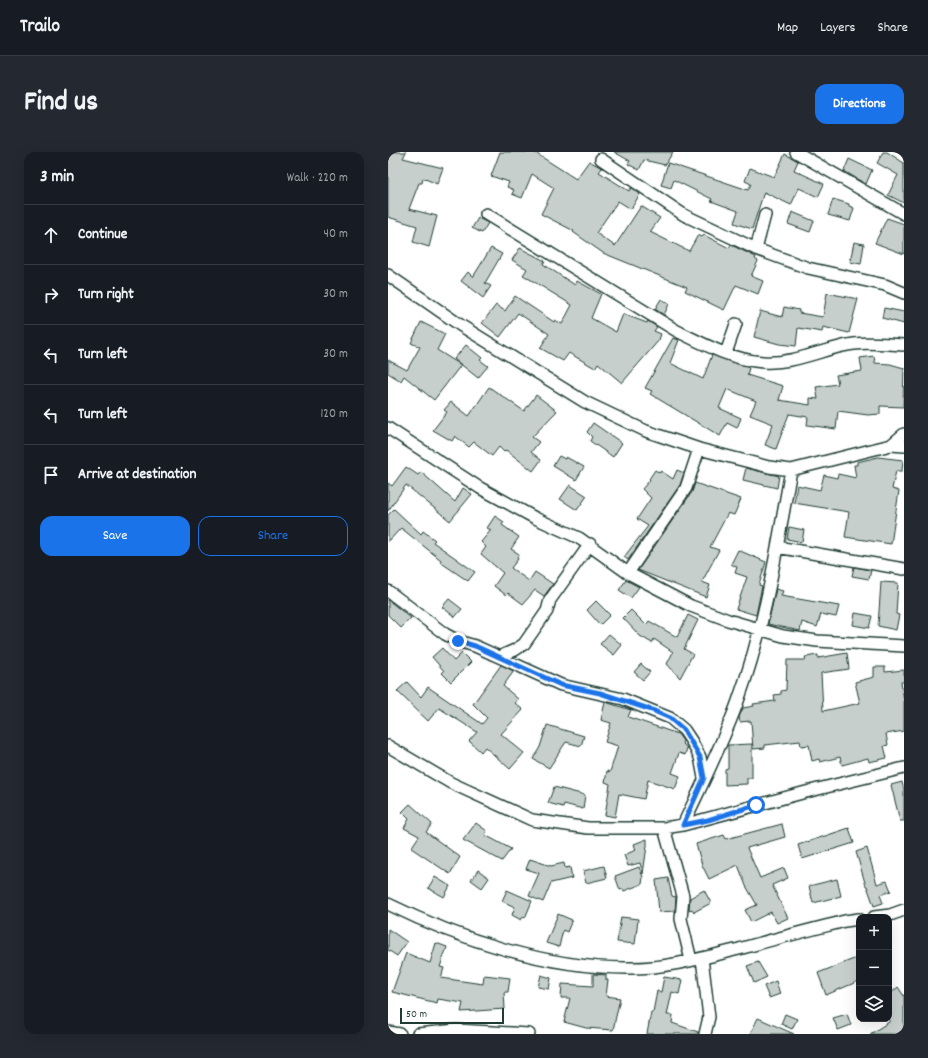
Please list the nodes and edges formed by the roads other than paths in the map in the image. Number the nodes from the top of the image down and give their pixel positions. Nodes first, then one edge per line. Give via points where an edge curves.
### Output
1 (796, 152) edge
2 (601, 160) dead end
3 (486, 214) dead end
4 (904, 214) edge
5 (765, 215) dead end
6 (756, 249) junction
7 (388, 275) edge
8 (904, 293) edge
9 (736, 324) dead end
10 (904, 346) edge
11 (726, 353) junction
12 (388, 428) edge
13 (904, 434) edge
14 (891, 445) junction
15 (904, 446) edge
16 (699, 449) junction
17 (791, 470) junction
18 (590, 544) junction
19 (777, 547) junction
20 (904, 569) edge
21 (628, 573) junction
22 (388, 591) edge
23 (759, 630) junction
24 (904, 646) edge
25 (499, 656) junction
26 (388, 746) edge
27 (904, 768) edge
28 (704, 778) junction
29 (683, 825) junction
30 (664, 828) junction
31 (388, 904) edge
32 (904, 910) edge
33 (892, 914) edge
34 (856, 919) edge
35 (697, 959) junction
36 (388, 1032) edge
37 (400, 1034) edge
38 (418, 1034) edge
39 (529, 1034) edge
40 (705, 1034) edge

1 - 4 street
2 - 6 street via 684,215
3 - 11 street via 677,331
5 - 6 street
6 - 8 street via 808,268 885,285
7 - 16 street via 460,324 585,402 646,431
9 - 11 street
10 - 11 street via 844,346 783,362 763,362
12 - 18 street via 487,492
13 - 14 street
14 - 15 street
14 - 17 street
16 - 17 street
16 - 21 street via 686,488
17 - 19 street
18 - 21 street
18 - 25 street via 550,600 547,611 524,644
19 - 20 street
19 - 23 street
21 - 23 street via 690,606
22 - 25 street via 444,634
23 - 24 street via 817,641
23 - 28 street via 738,701
25 - 28 street via 561,685 623,699 670,718 684,730 692,742 700,757
26 - 30 street via 451,783 532,820 588,828
27 - 29 street
28 - 29 street
29 - 30 street
30 - 35 street via 683,896 681,919
31 - 35 street via 442,929 536,957 626,968
32 - 33 street
34 - 35 street
35 - 40 street via 709,1017
36 - 37 street
38 - 39 street via 456,1030

